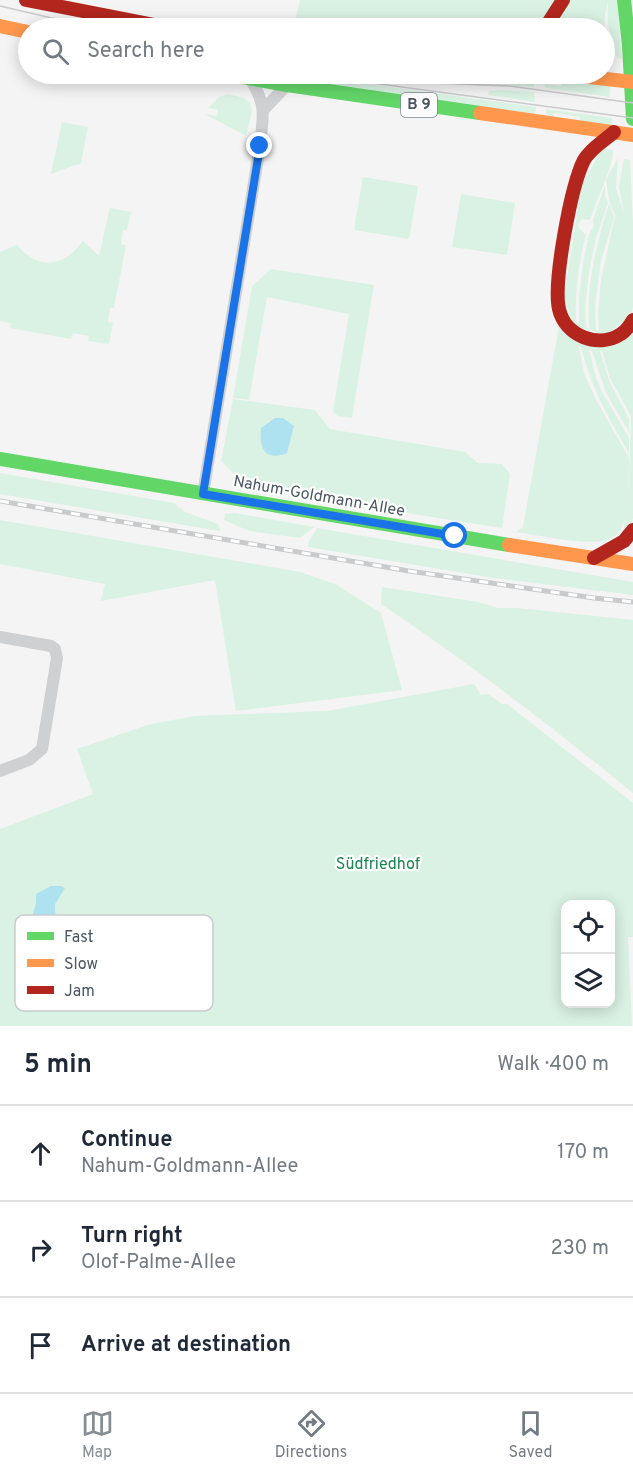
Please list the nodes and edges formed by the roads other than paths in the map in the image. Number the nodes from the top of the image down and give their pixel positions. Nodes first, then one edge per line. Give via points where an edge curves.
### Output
1 (26, 0) edge
2 (563, 0) edge
3 (624, 0) edge
4 (119, 18) edge
5 (551, 18) edge
6 (0, 26) edge
7 (18, 30) edge
8 (615, 80) edge
9 (633, 82) edge
10 (253, 84) edge
11 (280, 84) edge
12 (287, 85) junction
13 (264, 109) junction
14 (633, 119) edge
15 (614, 132) junction
16 (633, 135) edge
17 (633, 320) edge
18 (0, 459) edge
19 (203, 494) junction
20 (633, 530) edge
21 (594, 558) junction
22 (633, 564) edge
23 (0, 637) edge
24 (0, 771) edge

1 - 4 main road
2 - 5 main road
3 - 14 main road
6 - 7 main road
8 - 9 main road
10 - 13 street
11 - 12 main road, B 9
12 - 13 street
12 - 15 main road, B 9
13 - 19 street
15 - 16 main road, B 9
15 - 17 main road via 584,160 577,179 557,300 564,322 575,334 590,341 622,333
18 - 19 main road, Nahum-Goldmann-Allee
19 - 21 main road, Nahum-Goldmann-Allee
20 - 21 main road via 624,541
21 - 22 main road, Nahum-Goldmann-Allee
23 - 24 street via 51,646 57,658 42,749 29,760

